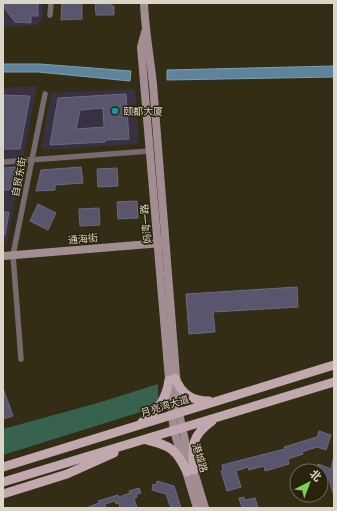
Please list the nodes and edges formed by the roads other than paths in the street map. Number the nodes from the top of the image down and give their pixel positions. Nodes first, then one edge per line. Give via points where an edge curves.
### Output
1 (51, 3) edge
2 (144, 3) edge
3 (50, 14) dead end
4 (145, 31) junction
5 (44, 94) dead end
6 (150, 151) junction
7 (32, 160) junction
8 (3, 162) edge
9 (161, 243) junction
10 (13, 255) junction
11 (3, 256) edge
12 (21, 359) dead end
13 (334, 365) edge
14 (172, 379) junction
15 (334, 382) edge
16 (220, 400) junction
17 (175, 414) junction
18 (222, 416) junction
19 (131, 428) junction
20 (178, 430) junction
21 (138, 440) junction
22 (3, 467) edge
23 (190, 471) junction
24 (3, 482) edge
25 (3, 494) edge
26 (198, 508) edge
27 (205, 508) edge

1 - 3 street
2 - 4 street, 妈湾一路
4 - 6 street, 妈湾一路 via 141,47
4 - 9 street, 妈湾一路 via 150,52
5 - 7 street, 自贸东街
6 - 7 street
6 - 9 street, 妈湾一路
7 - 8 street
7 - 10 street, 自贸东街
9 - 10 street, 通海街
9 - 14 street, 妈湾一路
10 - 11 street, 通海街
10 - 12 street, 自贸东街
13 - 16 main road, 月亮湾大道
14 - 16 main road via 184,394 191,398
14 - 17 street, 妈湾一路
14 - 19 main road via 160,407
15 - 18 main road
16 - 17 main road, 月亮湾大道
17 - 19 main road, 月亮湾大道
17 - 20 street, 港城路
18 - 20 main road
18 - 23 main road via 204,428 194,440
19 - 22 main road, 月亮湾大道
20 - 21 main road
20 - 23 street, 港城路
21 - 23 main road via 160,443 173,449
21 - 24 main road
21 - 25 main road via 67,474
23 - 26 street, 港城路
23 - 27 street, 港城路

